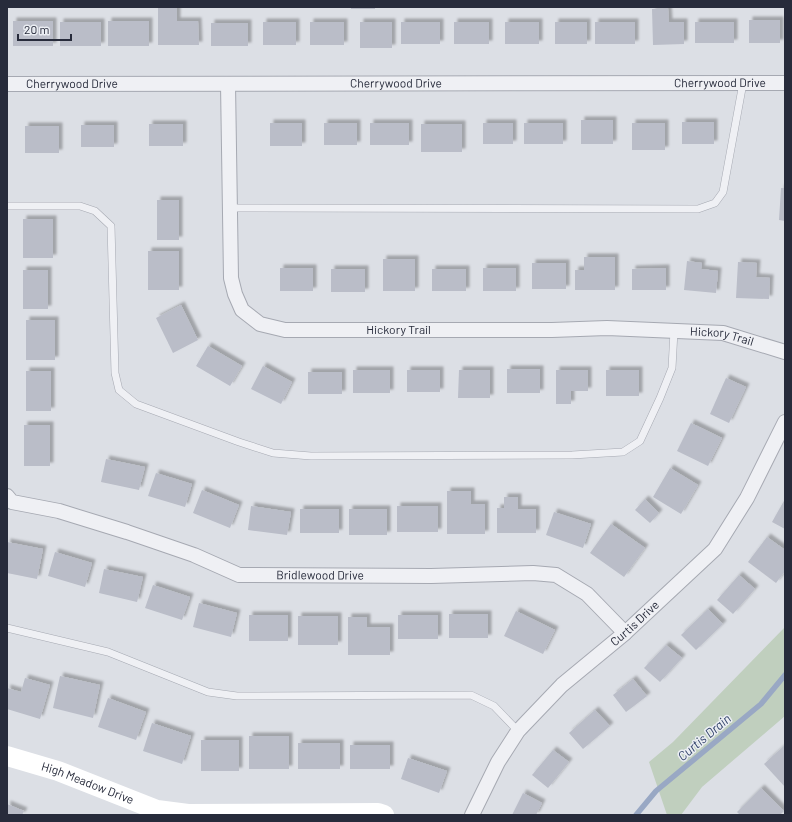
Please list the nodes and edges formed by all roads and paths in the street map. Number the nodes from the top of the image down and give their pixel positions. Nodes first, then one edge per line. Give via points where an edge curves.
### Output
1 (743, 83) junction
2 (785, 83) edge
3 (7, 84) edge
4 (228, 84) junction
5 (7, 206) edge
6 (230, 208) junction
7 (674, 331) junction
8 (785, 352) edge
9 (785, 422) edge
10 (7, 496) edge
11 (7, 628) edge
12 (625, 633) junction
13 (518, 731) junction
14 (7, 756) edge
15 (305, 814) edge
16 (384, 815) edge
17 (472, 815) edge

1 - 2 street, Cherrywood Drive
1 - 4 street, Cherrywood Drive
1 - 6 lane via 722,192 715,203 698,209
3 - 4 street, Cherrywood Drive
4 - 6 street, Hickory Trail
5 - 7 lane via 80,206 95,211 111,226 115,373 118,390 136,404 273,453 319,456 572,455 623,452 640,441 660,398 672,368
6 - 7 street, Hickory Trail via 231,278 235,294 242,310 260,324 285,330 607,328
7 - 8 street, Hickory Trail via 723,333
9 - 12 street, Curtis Drive via 747,498 715,549
10 - 12 street, Bridlewood Drive via 12,502 59,511 194,555 239,575 556,575 587,594
11 - 13 lane via 108,652 208,692 237,696 471,695 494,706
12 - 13 street, Curtis Drive via 562,685
13 - 17 street, Curtis Drive via 498,762
14 - 15 street, High Meadow Drive via 58,771 157,810 188,814
15 - 16 street, High Meadow Drive

